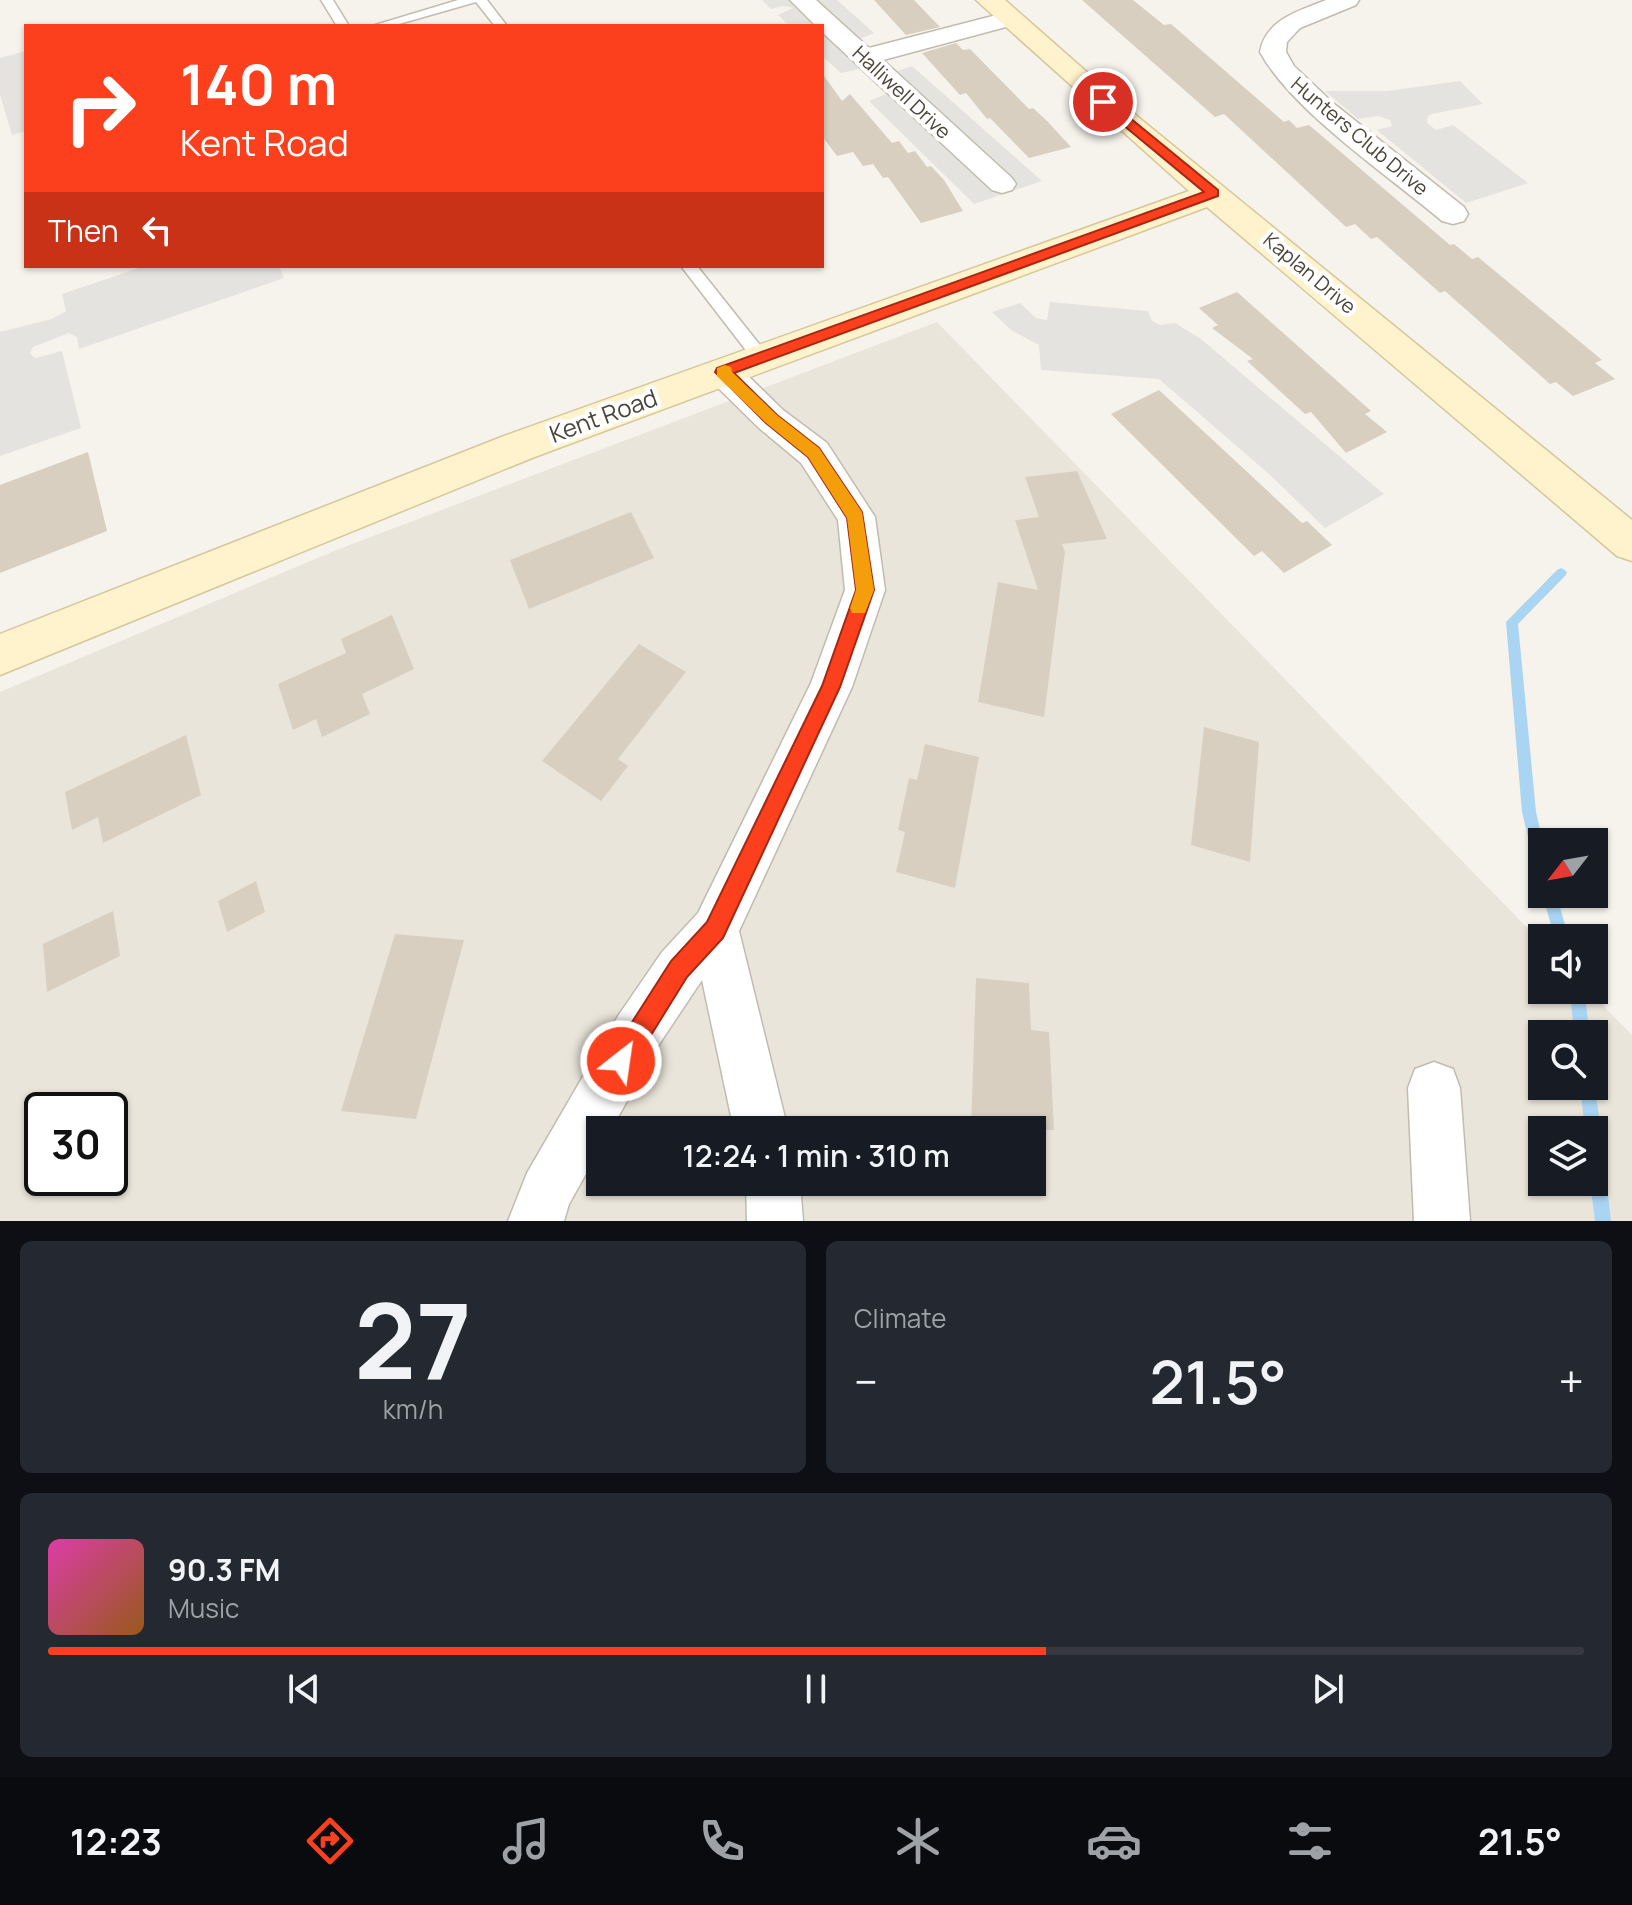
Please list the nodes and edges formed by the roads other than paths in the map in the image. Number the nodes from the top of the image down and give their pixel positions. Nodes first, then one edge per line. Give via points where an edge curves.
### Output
1 (327, 0) edge
2 (472, 0) edge
3 (481, 0) edge
4 (802, 0) edge
5 (1347, 0) edge
6 (998, 10) edge
7 (342, 24) edge
8 (385, 24) edge
9 (499, 24) edge
10 (865, 57) junction
11 (1002, 184) dead end
12 (1214, 193) junction
13 (1453, 214) dead end
14 (691, 268) edge
15 (761, 358) junction
16 (723, 372) junction
17 (1632, 544) edge
18 (0, 655) edge
19 (715, 930) junction
20 (1434, 1088) dead end
21 (758, 1116) edge
22 (774, 1196) edge
23 (536, 1221) edge
24 (775, 1221) edge
25 (1442, 1221) edge

1 - 7 lane
2 - 8 lane
3 - 9 lane
4 - 10 street, Halliwell Drive
5 - 13 street, Hunters Club Drive via 1291,23 1275,40 1273,52 1283,70 1323,109
6 - 10 street
6 - 12 street, Kaplan Drive
10 - 11 street, Halliwell Drive
12 - 15 street, Kent Road
12 - 17 street, Kaplan Drive
14 - 15 lane
15 - 16 street, Kent Road
16 - 18 street, Kent Road via 518,447
16 - 19 street via 814,453 856,517 865,590 831,687
19 - 21 street
19 - 23 street via 679,969 636,1034 546,1192
20 - 25 street
22 - 24 street

